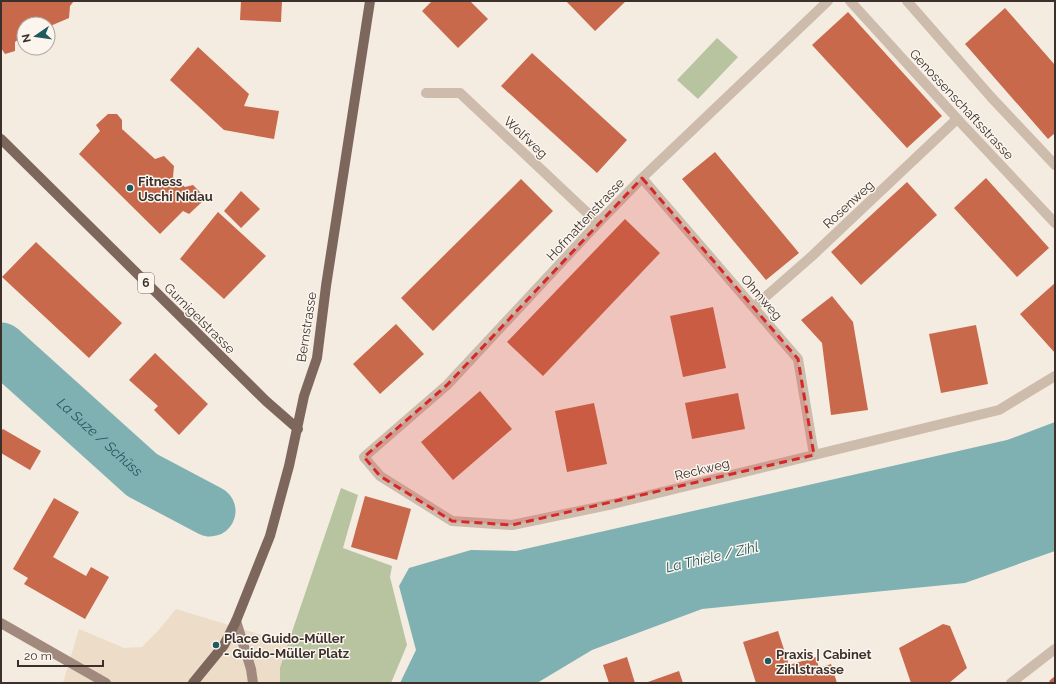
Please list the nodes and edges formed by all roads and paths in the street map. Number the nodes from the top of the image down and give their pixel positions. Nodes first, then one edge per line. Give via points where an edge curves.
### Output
1 (370, 1) edge
2 (828, 1) edge
3 (850, 1) edge
4 (907, 1) edge
5 (426, 93) dead end
6 (957, 119) junction
7 (1, 139) edge
8 (1055, 165) edge
9 (642, 178) junction
10 (598, 223) junction
11 (1055, 223) edge
12 (754, 307) junction
13 (1055, 376) edge
14 (298, 429) junction
15 (814, 455) junction
16 (364, 457) joint
17 (236, 621) junction
18 (1, 623) edge
19 (1055, 649) edge
20 (106, 683) edge
21 (193, 683) edge
22 (253, 683) edge
23 (1011, 683) edge

1 - 14 main road, Bernstrasse via 316,358 304,396
2 - 9 street, Hofmattenstrasse
3 - 6 street, Genossenschaftsstrasse
4 - 8 street, Genossenschaftsstrasse
5 - 10 street, Wolfweg via 460,93
6 - 11 street, Genossenschaftsstrasse
6 - 12 street, Rosenweg
7 - 14 main road, Gurnigelstrasse / 6 via 266,401
9 - 10 street, Hofmattenstrasse
9 - 12 street, Ohmweg
10 - 16 street, Hofmattenstrasse via 447,385
12 - 15 street, Ohmweg via 798,359
13 - 15 street, Reckweg via 999,410
14 - 17 main road, Bernstrasse via 270,536
15 - 16 street, Reckweg via 613,504 512,525 452,521 380,476
17 - 21 main road, Bernstrasse via 224,645
17 - 22 main road
18 - 20 main road
19 - 23 street

